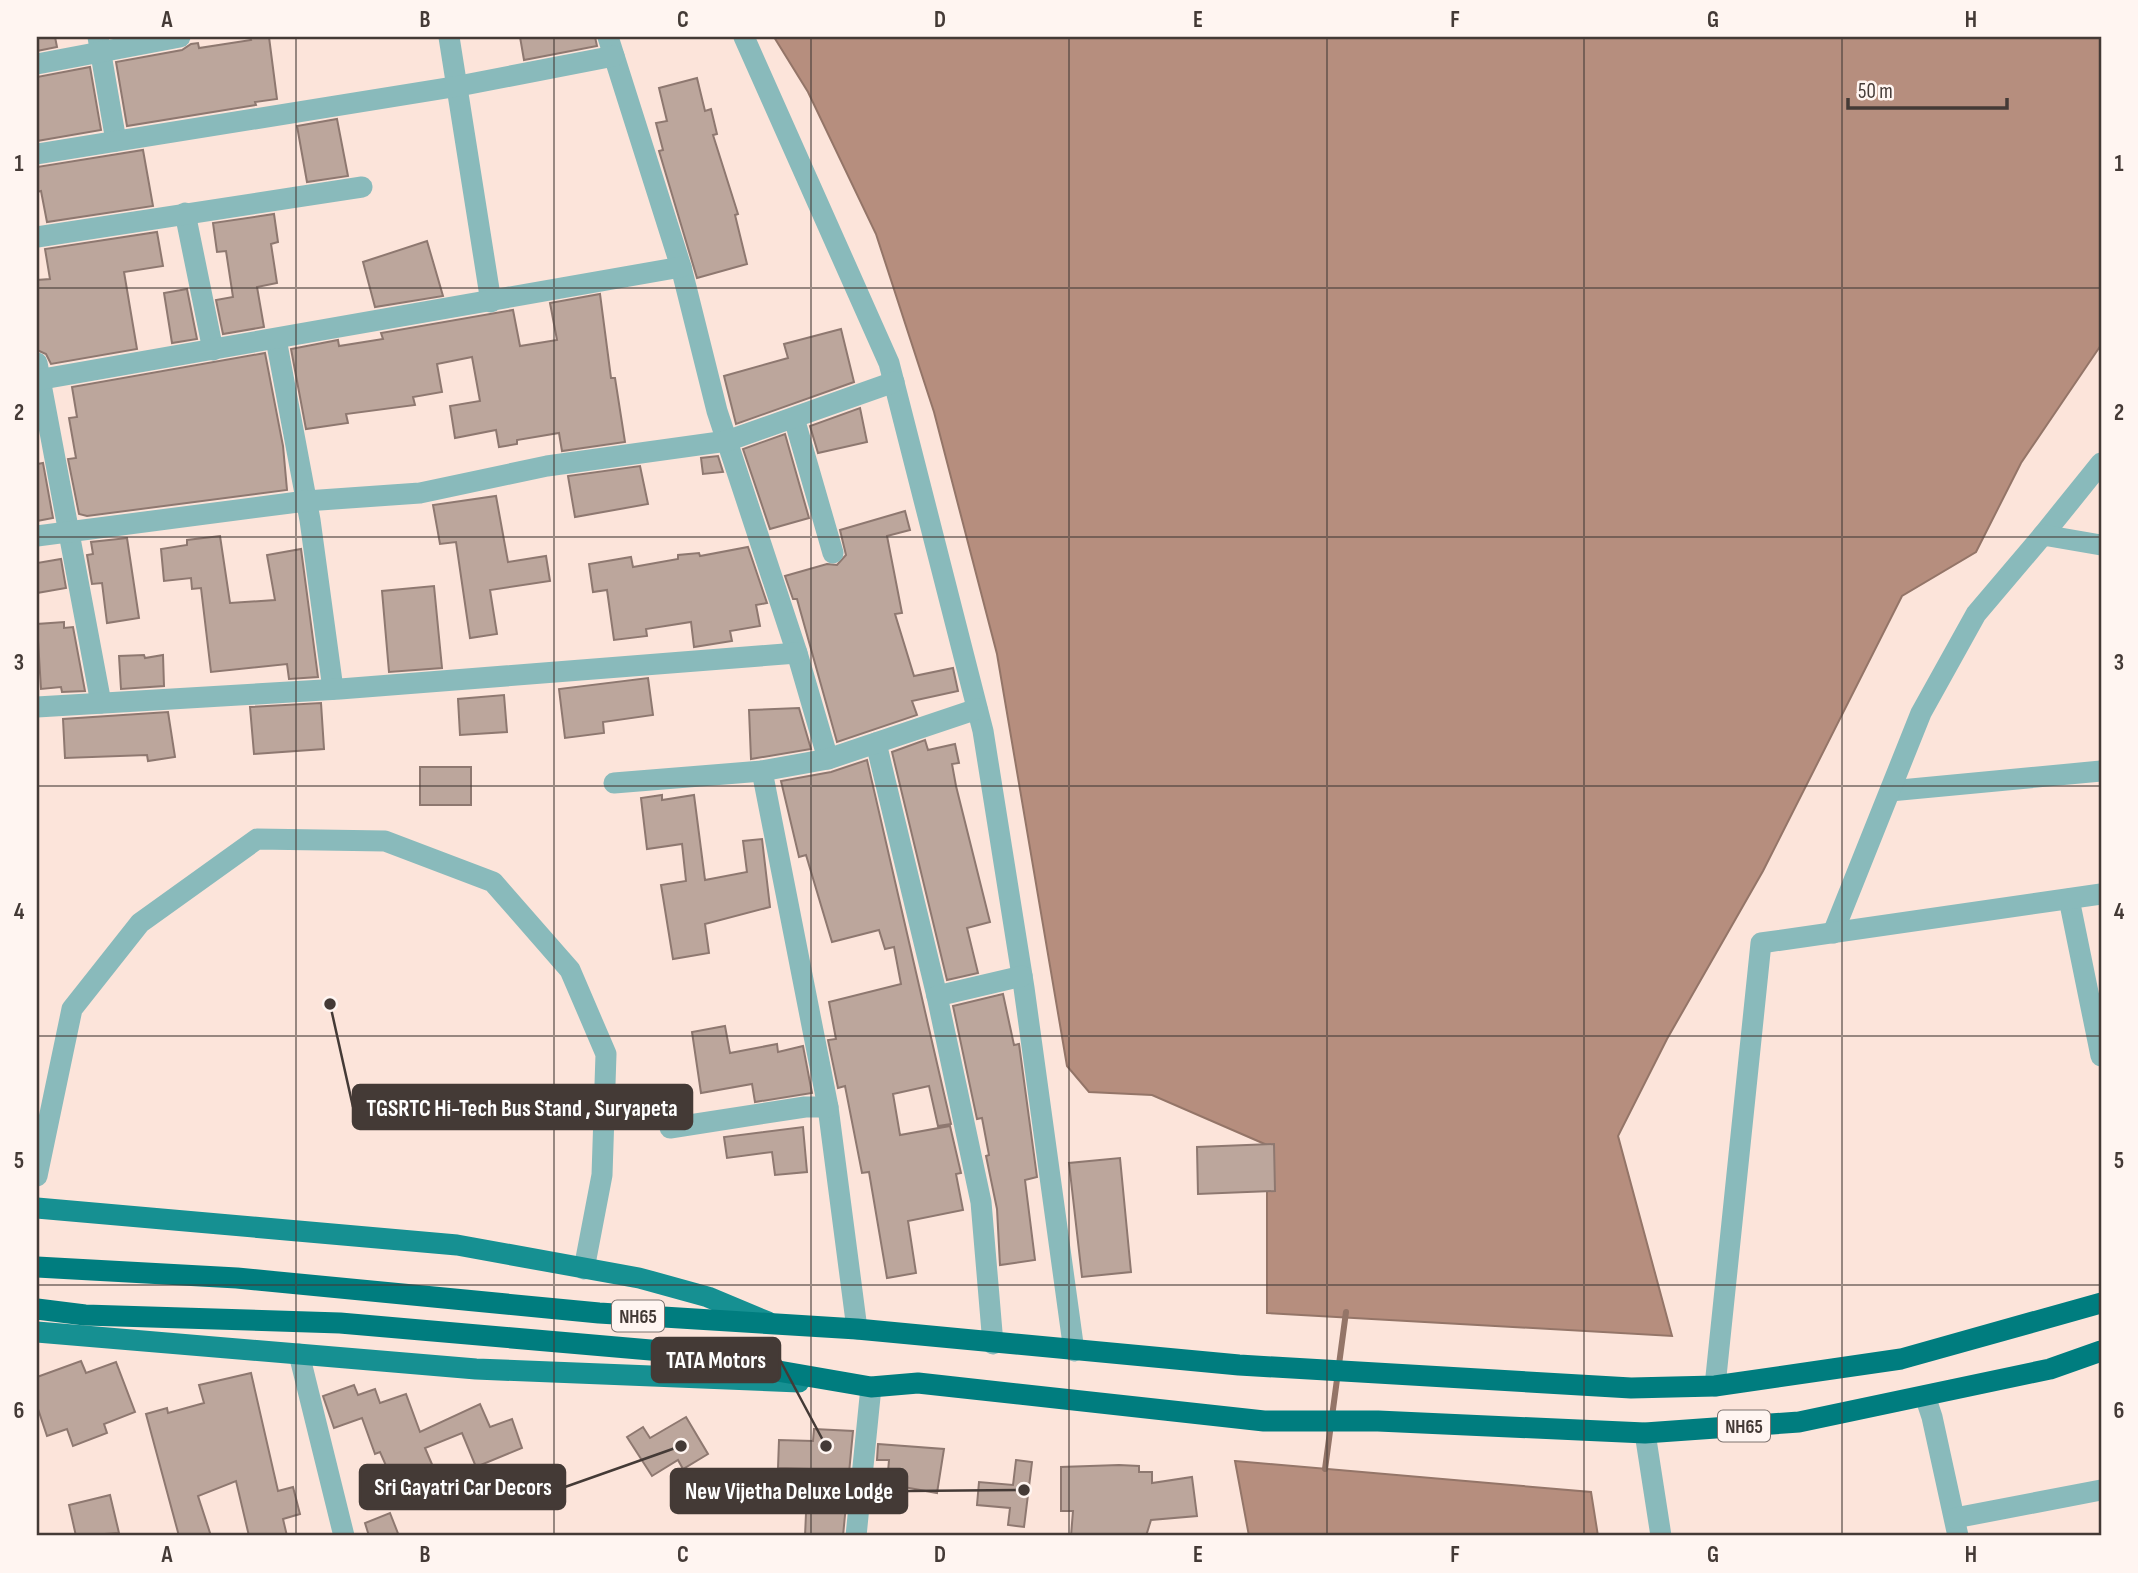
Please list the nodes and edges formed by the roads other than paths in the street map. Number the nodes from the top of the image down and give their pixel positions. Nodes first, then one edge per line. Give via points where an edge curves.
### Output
1 (180, 37) edge
2 (449, 37) edge
3 (744, 37) edge
4 (100, 44) edge
5 (611, 46) edge
6 (37, 65) edge
7 (459, 86) junction
8 (116, 141) junction
9 (37, 154) edge
10 (362, 187) dead end
11 (184, 213) junction
12 (37, 237) edge
13 (681, 267) junction
14 (491, 302) junction
15 (276, 339) junction
16 (213, 350) junction
17 (38, 374) edge
18 (894, 382) junction
19 (794, 418) junction
20 (727, 441) junction
21 (2101, 463) edge
22 (306, 501) junction
23 (68, 531) junction
24 (2043, 535) junction
25 (37, 536) edge
26 (2101, 545) edge
27 (833, 553) dead end
28 (797, 653) junction
29 (333, 690) junction
30 (101, 703) junction
31 (37, 706) edge
32 (977, 709) junction
33 (876, 743) junction
34 (828, 759) junction
35 (762, 771) junction
36 (2101, 771) edge
37 (614, 783) dead end
38 (1890, 791) junction
39 (2101, 894) edge
40 (2068, 899) junction
41 (1833, 933) junction
42 (1022, 976) junction
43 (937, 996) junction
44 (2101, 1056) edge
45 (828, 1107) junction
46 (670, 1128) dead end
47 (37, 1176) edge
48 (37, 1208) edge
49 (37, 1267) edge
50 (584, 1269) junction
51 (2101, 1303) edge
52 (37, 1309) edge
53 (774, 1324) junction
54 (857, 1329) junction
55 (37, 1332) edge
56 (993, 1344) junction
57 (1074, 1351) junction
58 (2101, 1351) edge
59 (299, 1354) junction
60 (1715, 1386) junction
61 (871, 1387) junction
62 (1925, 1396) junction
63 (1645, 1433) junction
64 (2101, 1490) edge
65 (1956, 1527) edge
66 (344, 1536) edge
67 (856, 1536) edge
68 (1661, 1536) edge

1 - 4 street
2 - 7 street
3 - 18 street
4 - 6 street
4 - 8 street
5 - 7 street
5 - 13 street
7 - 8 street
7 - 14 street
8 - 9 street
10 - 11 street
11 - 12 street
11 - 16 street
13 - 14 street
13 - 20 street
14 - 15 street
15 - 16 street
15 - 22 street
16 - 17 street
17 - 23 street
18 - 19 street
18 - 32 street
19 - 20 street
19 - 27 street
20 - 22 street via 547,466 420,493
20 - 28 street
21 - 24 street
22 - 23 street
22 - 29 street
23 - 25 street
23 - 30 street
24 - 26 street
24 - 38 street via 1976,614 1921,713
28 - 29 street
28 - 34 street
29 - 30 street
30 - 31 street
32 - 33 street
32 - 42 street
33 - 34 street
33 - 43 street
34 - 35 street
35 - 37 street
35 - 45 street
36 - 38 street
38 - 41 street
39 - 40 street
40 - 41 street
40 - 44 street
41 - 60 street via 1761,943
42 - 43 street
42 - 57 street
43 - 56 street via 981,1202
45 - 46 street
45 - 54 street
47 - 50 street via 72,1009 140,923 257,839 385,841 493,882 570,970 606,1054 602,1175
48 - 50 main road via 457,1245
49 - 53 highway, NH65 via 237,1278 599,1313
50 - 53 main road via 708,1297
51 - 60 highway, NH65 via 1901,1359
52 - 61 highway, NH65 via 85,1315 340,1323 662,1351
53 - 54 highway, NH65
54 - 56 highway, NH65
55 - 59 main road
56 - 57 highway, NH65
57 - 60 highway, NH65 via 1382,1375 1631,1388
58 - 62 highway, NH65 via 2050,1368
59 - 61 main road via 476,1369
59 - 66 street
61 - 63 highway, NH65 via 918,1382 1265,1421 1378,1421
61 - 67 street
62 - 63 highway, NH65 via 1799,1422
62 - 65 street
63 - 68 street
64 - 65 street

